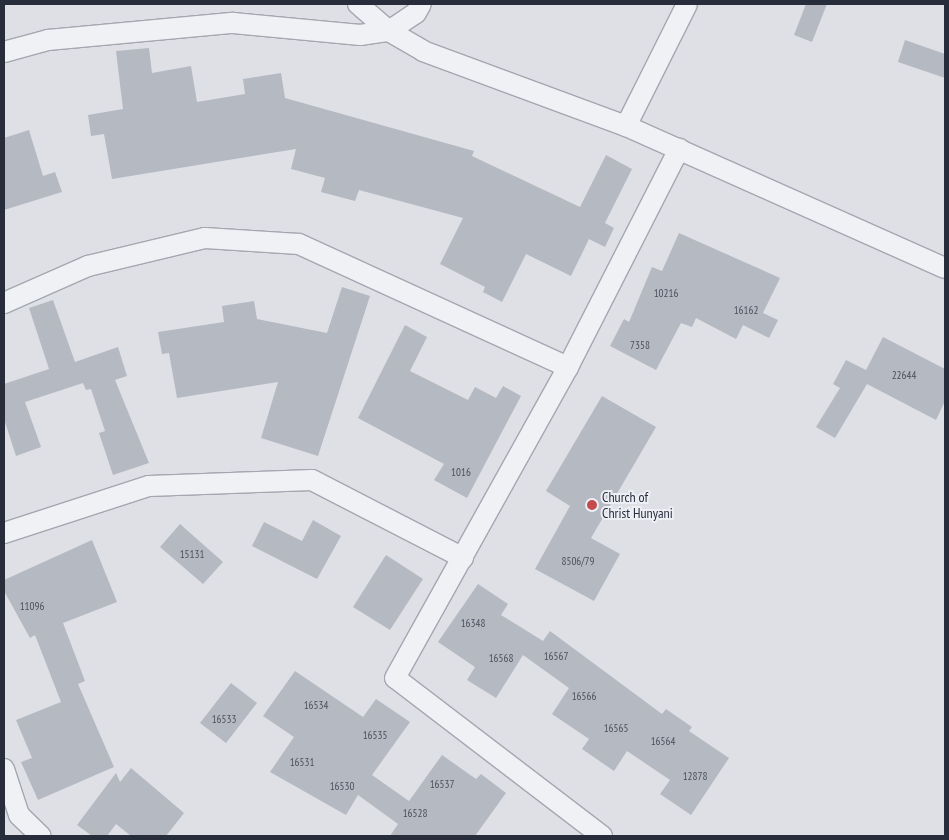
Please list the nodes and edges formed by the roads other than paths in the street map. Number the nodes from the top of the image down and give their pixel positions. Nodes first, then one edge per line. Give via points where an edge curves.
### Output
1 (358, 4) edge
2 (421, 4) edge
3 (687, 4) edge
4 (389, 31) junction
5 (4, 52) edge
6 (626, 126) junction
7 (679, 149) junction
8 (945, 268) edge
9 (4, 303) edge
10 (568, 367) junction
11 (4, 533) edge
12 (463, 558) junction
13 (4, 769) edge
14 (41, 836) edge
15 (602, 836) edge

1 - 4 street
2 - 4 street via 416,13
3 - 6 street
4 - 5 street via 360,35 233,23 48,40
4 - 6 street via 423,51
6 - 7 street
7 - 8 street
7 - 10 street
9 - 10 street via 88,266 204,238 299,244
10 - 12 street
11 - 12 street via 149,486 312,480
12 - 15 street via 395,678
13 - 14 street via 19,815

